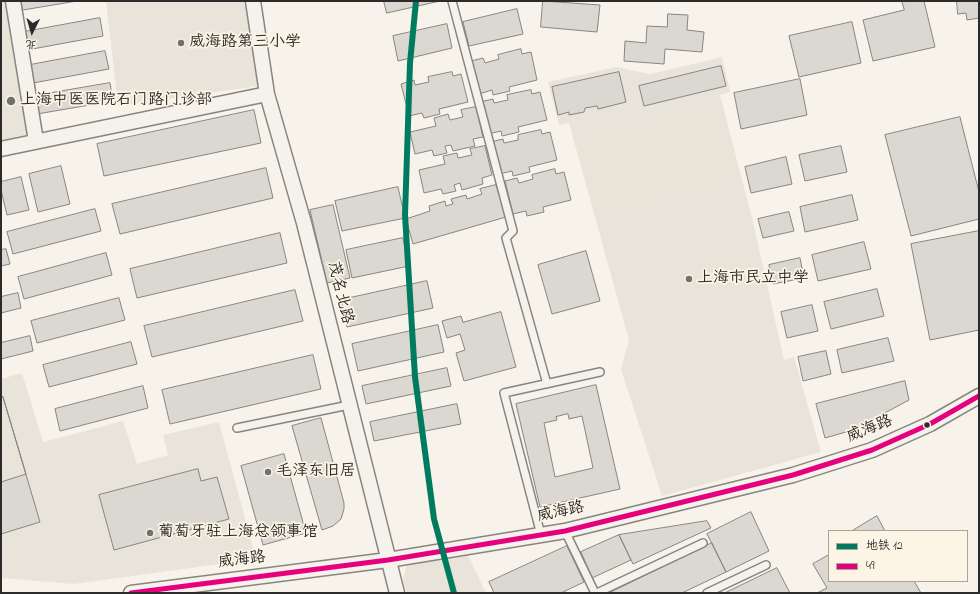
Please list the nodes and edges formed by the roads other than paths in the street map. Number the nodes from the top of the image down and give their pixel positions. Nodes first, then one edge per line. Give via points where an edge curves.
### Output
1 (13, 1) edge
2 (253, 1) edge
3 (452, 1) edge
4 (267, 94) junction
5 (36, 141) junction
6 (1, 148) edge
7 (600, 372) dead end
8 (547, 384) junction
9 (979, 396) edge
10 (349, 405) junction
11 (237, 428) dead end
12 (565, 531) junction
13 (541, 535) junction
14 (703, 543) dead end
15 (388, 560) junction
16 (766, 565) dead end
17 (131, 593) edge
18 (397, 593) edge
19 (596, 593) edge
20 (707, 593) edge

1 - 5 street
2 - 4 street, 茂名北路
3 - 8 lane via 513,231 506,238
4 - 5 street
4 - 10 street, 茂名北路 via 304,223
5 - 6 street
7 - 8 lane
8 - 13 lane via 504,393
9 - 12 street, 威海路 via 930,424 872,450 800,473
10 - 11 lane
10 - 15 street, 茂名北路
12 - 13 street, 威海路
12 - 19 lane
13 - 15 street, 威海路
14 - 19 lane
15 - 17 street, 威海路
15 - 18 street, 茂名北路
16 - 20 lane

